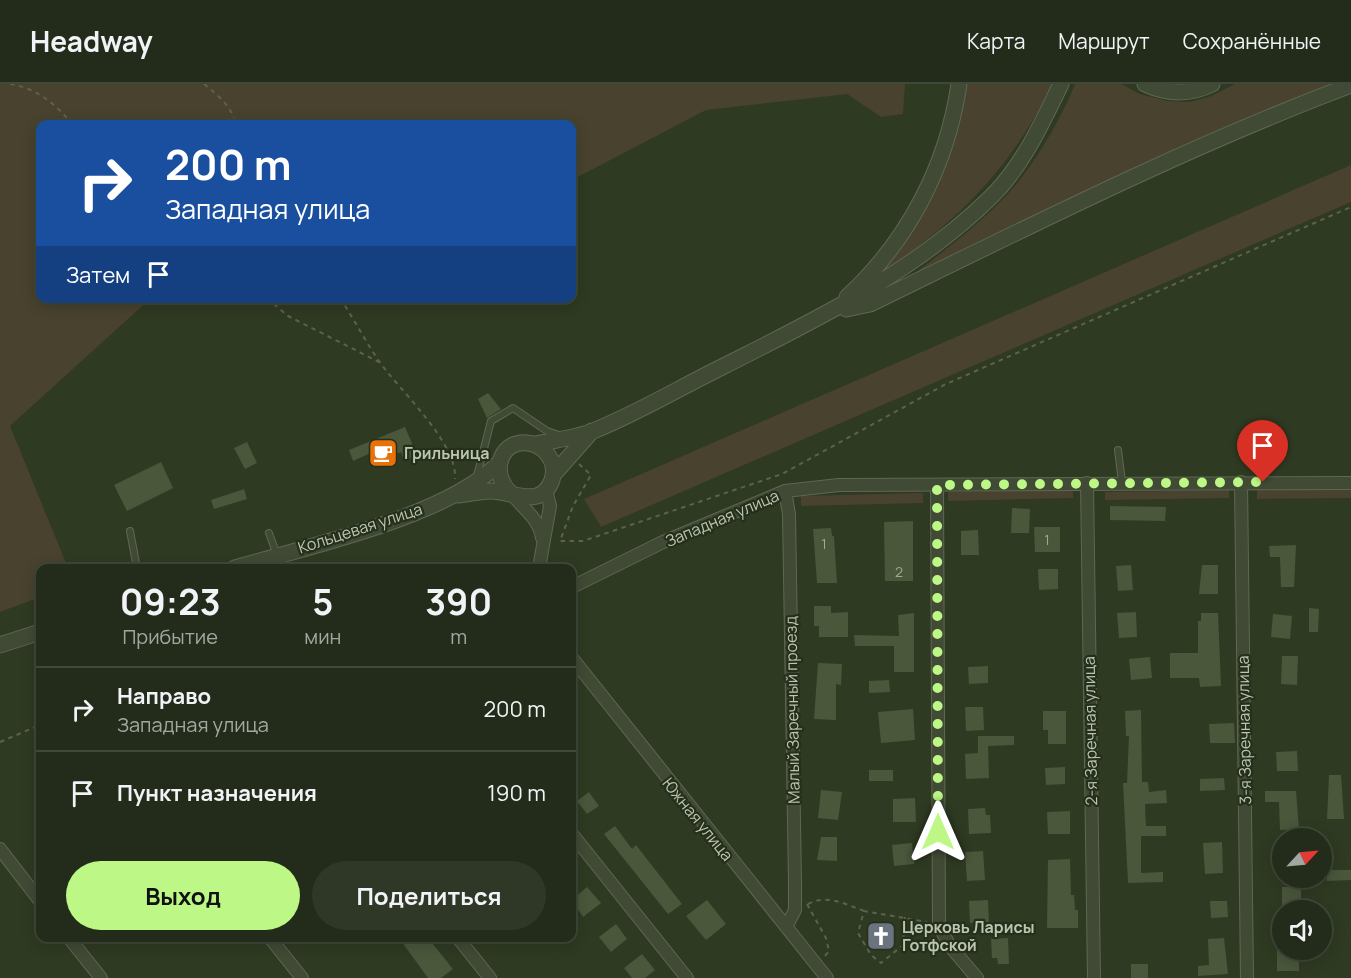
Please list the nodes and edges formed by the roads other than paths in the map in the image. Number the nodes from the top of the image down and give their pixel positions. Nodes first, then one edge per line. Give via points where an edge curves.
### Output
1 (959, 84) edge
2 (1061, 84) edge
3 (1145, 84) edge
4 (1212, 84) edge
5 (1351, 85) edge
6 (829, 313) junction
7 (592, 431) junction
8 (566, 437) junction
9 (536, 444) junction
10 (1118, 450) dead end
11 (499, 463) junction
12 (553, 475) junction
13 (476, 481) junction
14 (1122, 482) junction
15 (1241, 482) junction
16 (1086, 483) junction
17 (1351, 483) edge
18 (937, 485) junction
19 (546, 490) junction
20 (785, 491) junction
21 (512, 494) junction
22 (450, 496) junction
23 (130, 531) dead end
24 (269, 533) dead end
25 (542, 540) junction
26 (277, 556) junction
27 (136, 564) edge
28 (249, 564) edge
29 (539, 564) edge
30 (576, 585) edge
31 (36, 633) edge
32 (0, 645) edge
33 (576, 663) edge
34 (576, 839) edge
35 (0, 849) edge
36 (36, 896) edge
37 (786, 927) junction
38 (72, 942) edge
39 (273, 942) edge
40 (461, 942) edge
41 (101, 978) edge
42 (302, 978) edge
43 (490, 978) edge
44 (687, 978) edge
45 (827, 978) edge
46 (977, 978) edge
47 (1094, 978) edge
48 (1247, 978) edge

1 - 6 street via 945,142 914,215 882,262
2 - 6 street via 1034,139 993,195 908,266
3 - 4 street via 1177,93
5 - 6 street via 1155,167 870,304
6 - 7 street
7 - 8 street
7 - 12 street
8 - 9 street
8 - 13 lane via 547,431 513,408 491,421
9 - 11 street via 527,442 510,448
9 - 12 street via 549,456
10 - 14 lane
11 - 13 street
11 - 21 street via 500,481
12 - 19 street
13 - 22 street
14 - 15 street, Западная улица
14 - 16 street, Западная улица
15 - 17 street, Западная улица
15 - 48 street, 3-я Заречная улица
16 - 18 street, Западная улица
16 - 47 street, 2-я Заречная улица
18 - 20 street, Западная улица via 839,485
18 - 46 street via 939,925 949,945
19 - 21 street via 530,498
19 - 25 street via 550,506
20 - 30 street, Западная улица via 663,542
20 - 37 street, Малый Заречный проезд via 789,514 795,883 795,910
21 - 22 street via 490,490
21 - 25 street via 535,519
22 - 26 street, Кольцевая улица via 397,519
23 - 27 lane
24 - 26 lane
25 - 29 street
26 - 28 street, Кольцевая улица
31 - 32 street
33 - 37 street, Южная улица
34 - 44 street
35 - 36 street
37 - 45 street, Южная улица
38 - 41 street
39 - 42 street
40 - 43 street

